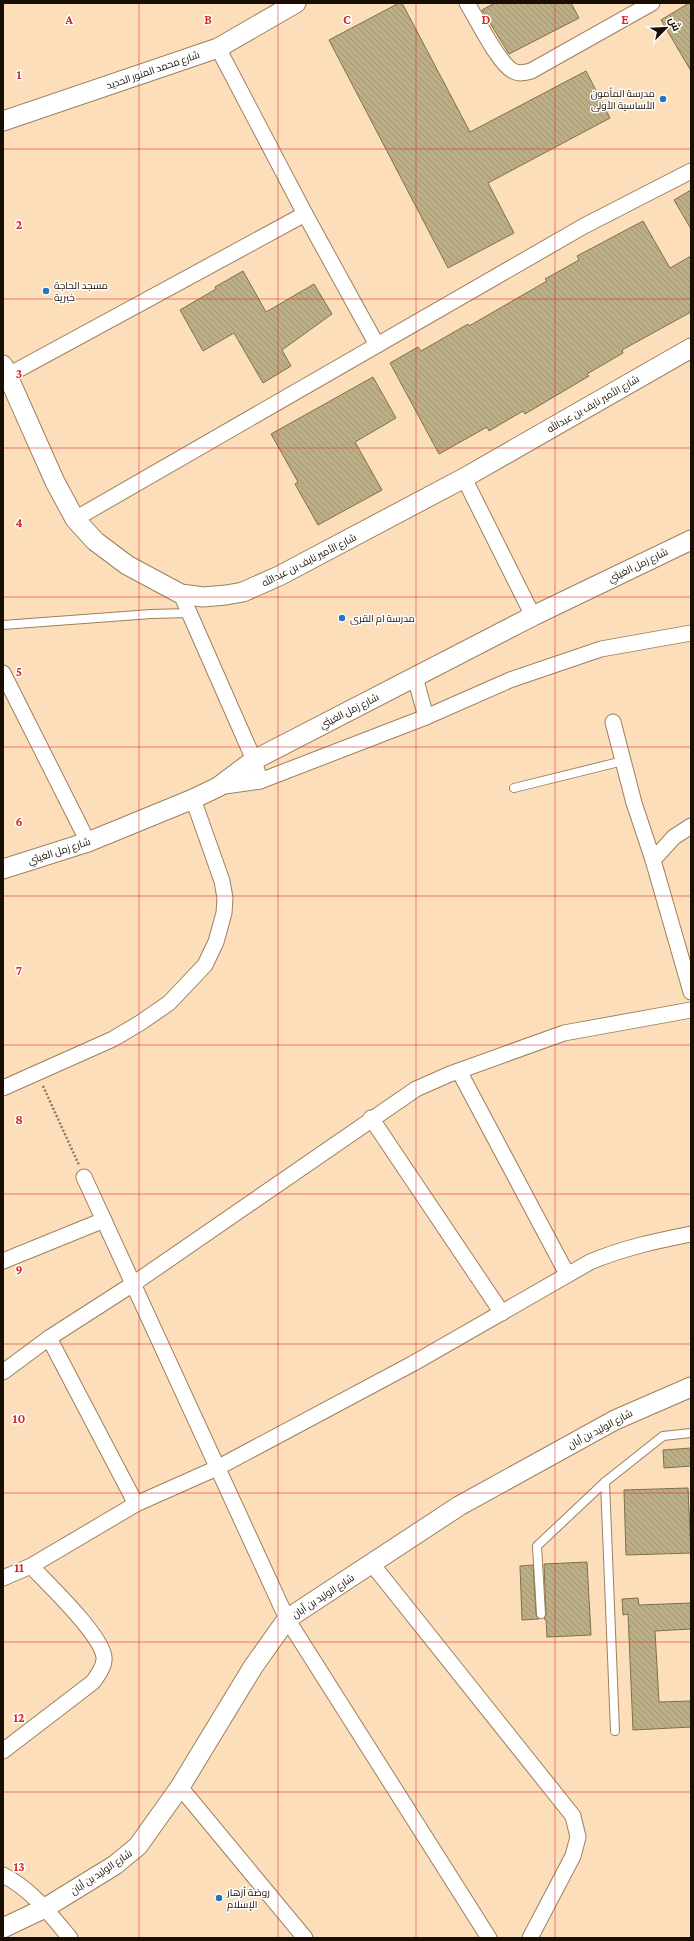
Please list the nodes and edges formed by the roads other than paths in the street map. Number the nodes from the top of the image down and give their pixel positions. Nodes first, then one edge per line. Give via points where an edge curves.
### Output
1 (296, 3) edge
2 (467, 3) edge
3 (652, 3) edge
4 (218, 48) junction
5 (3, 121) edge
6 (691, 171) edge
7 (305, 214) junction
8 (377, 345) junction
9 (691, 348) edge
10 (4, 372) edge
11 (464, 478) junction
12 (75, 519) junction
13 (691, 540) edge
14 (181, 594) junction
15 (189, 613) junction
16 (533, 616) junction
17 (3, 625) edge
18 (691, 633) edge
19 (3, 673) edge
20 (415, 677) junction
21 (426, 717) junction
22 (613, 722) dead end
23 (254, 760) junction
24 (623, 761) junction
25 (260, 781) junction
26 (218, 787) junction
27 (514, 788) dead end
28 (192, 799) junction
29 (691, 826) edge
30 (88, 842) junction
31 (653, 860) junction
32 (3, 869) edge
33 (691, 992) edge
34 (691, 1010) edge
35 (459, 1071) junction
36 (3, 1088) edge
37 (371, 1118) junction
38 (84, 1177) road end
39 (104, 1220) junction
40 (691, 1234) edge
41 (3, 1260) edge
42 (567, 1274) junction
43 (133, 1284) junction
44 (502, 1313) junction
45 (49, 1338) junction
46 (3, 1372) edge
47 (691, 1387) edge
48 (691, 1433) edge
49 (217, 1468) junction
50 (605, 1482) junction
51 (136, 1504) junction
52 (372, 1564) junction
53 (31, 1566) junction
54 (3, 1578) edge
55 (541, 1614) dead end
56 (287, 1619) junction
57 (615, 1731) dead end
58 (3, 1751) edge
59 (180, 1787) junction
60 (3, 1875) edge
61 (45, 1908) junction
62 (3, 1928) edge
63 (70, 1938) edge
64 (305, 1938) edge
65 (489, 1938) edge
66 (530, 1938) edge

1 - 4 street, شارع محمد المنور الحديد
2 - 3 street via 507,67 521,73 531,71
4 - 5 street, شارع محمد المنور الحديد
4 - 7 street
6 - 8 street via 584,226
7 - 8 street
7 - 10 street
8 - 12 street
9 - 11 street, شارع الأمير نايف بن عبدالله
10 - 12 street, شارع الأمير نايف بن عبدالله
11 - 14 street, شارع الأمير نايف بن عبدالله via 280,576 243,592 203,597
11 - 16 street
12 - 14 street, شارع الأمير نايف بن عبدالله via 95,541 127,565
13 - 16 street, شارع زمل الغيثي
14 - 15 street
15 - 17 lane
15 - 23 street
16 - 20 street, شارع زمل الغيثي
18 - 21 street via 601,648 510,680
19 - 30 street
20 - 21 street
20 - 23 street, شارع زمل الغيثي
21 - 25 street
22 - 24 street
23 - 25 street
23 - 26 street, شارع زمل الغيثي
24 - 27 lane
24 - 31 street
25 - 26 street
26 - 28 street, شارع زمل الغيثي
28 - 30 street, شارع زمل الغيثي
28 - 36 street via 222,881 224,898 224,913 216,942 204,965 169,1003 140,1023 113,1039
29 - 31 street via 674,837
30 - 32 street, شارع زمل الغيثي
31 - 33 street
34 - 35 street via 564,1033
35 - 37 street via 416,1089
35 - 42 street
37 - 43 street
37 - 44 street
38 - 39 street
39 - 41 street
39 - 43 street
40 - 42 street via 612,1252
42 - 44 street
43 - 45 street
43 - 49 street
44 - 49 street
45 - 46 street
45 - 51 street
47 - 52 street, شارع الوليد بن أبان via 615,1420 502,1482 453,1510
48 - 50 lane via 663,1436
49 - 51 street
49 - 56 street
50 - 55 lane via 537,1546
50 - 57 lane
51 - 53 street
52 - 56 street, شارع الوليد بن أبان
52 - 66 street via 573,1816 578,1837 573,1856
53 - 54 street
53 - 58 street via 89,1630 99,1643 104,1657 102,1668 93,1682
56 - 59 street, شارع الوليد بن أبان via 253,1667
56 - 65 street
59 - 61 street, شارع الوليد بن أبان via 138,1846 115,1864
59 - 64 street
60 - 61 street via 28,1892
61 - 62 street, شارع الوليد بن أبان
61 - 63 street

